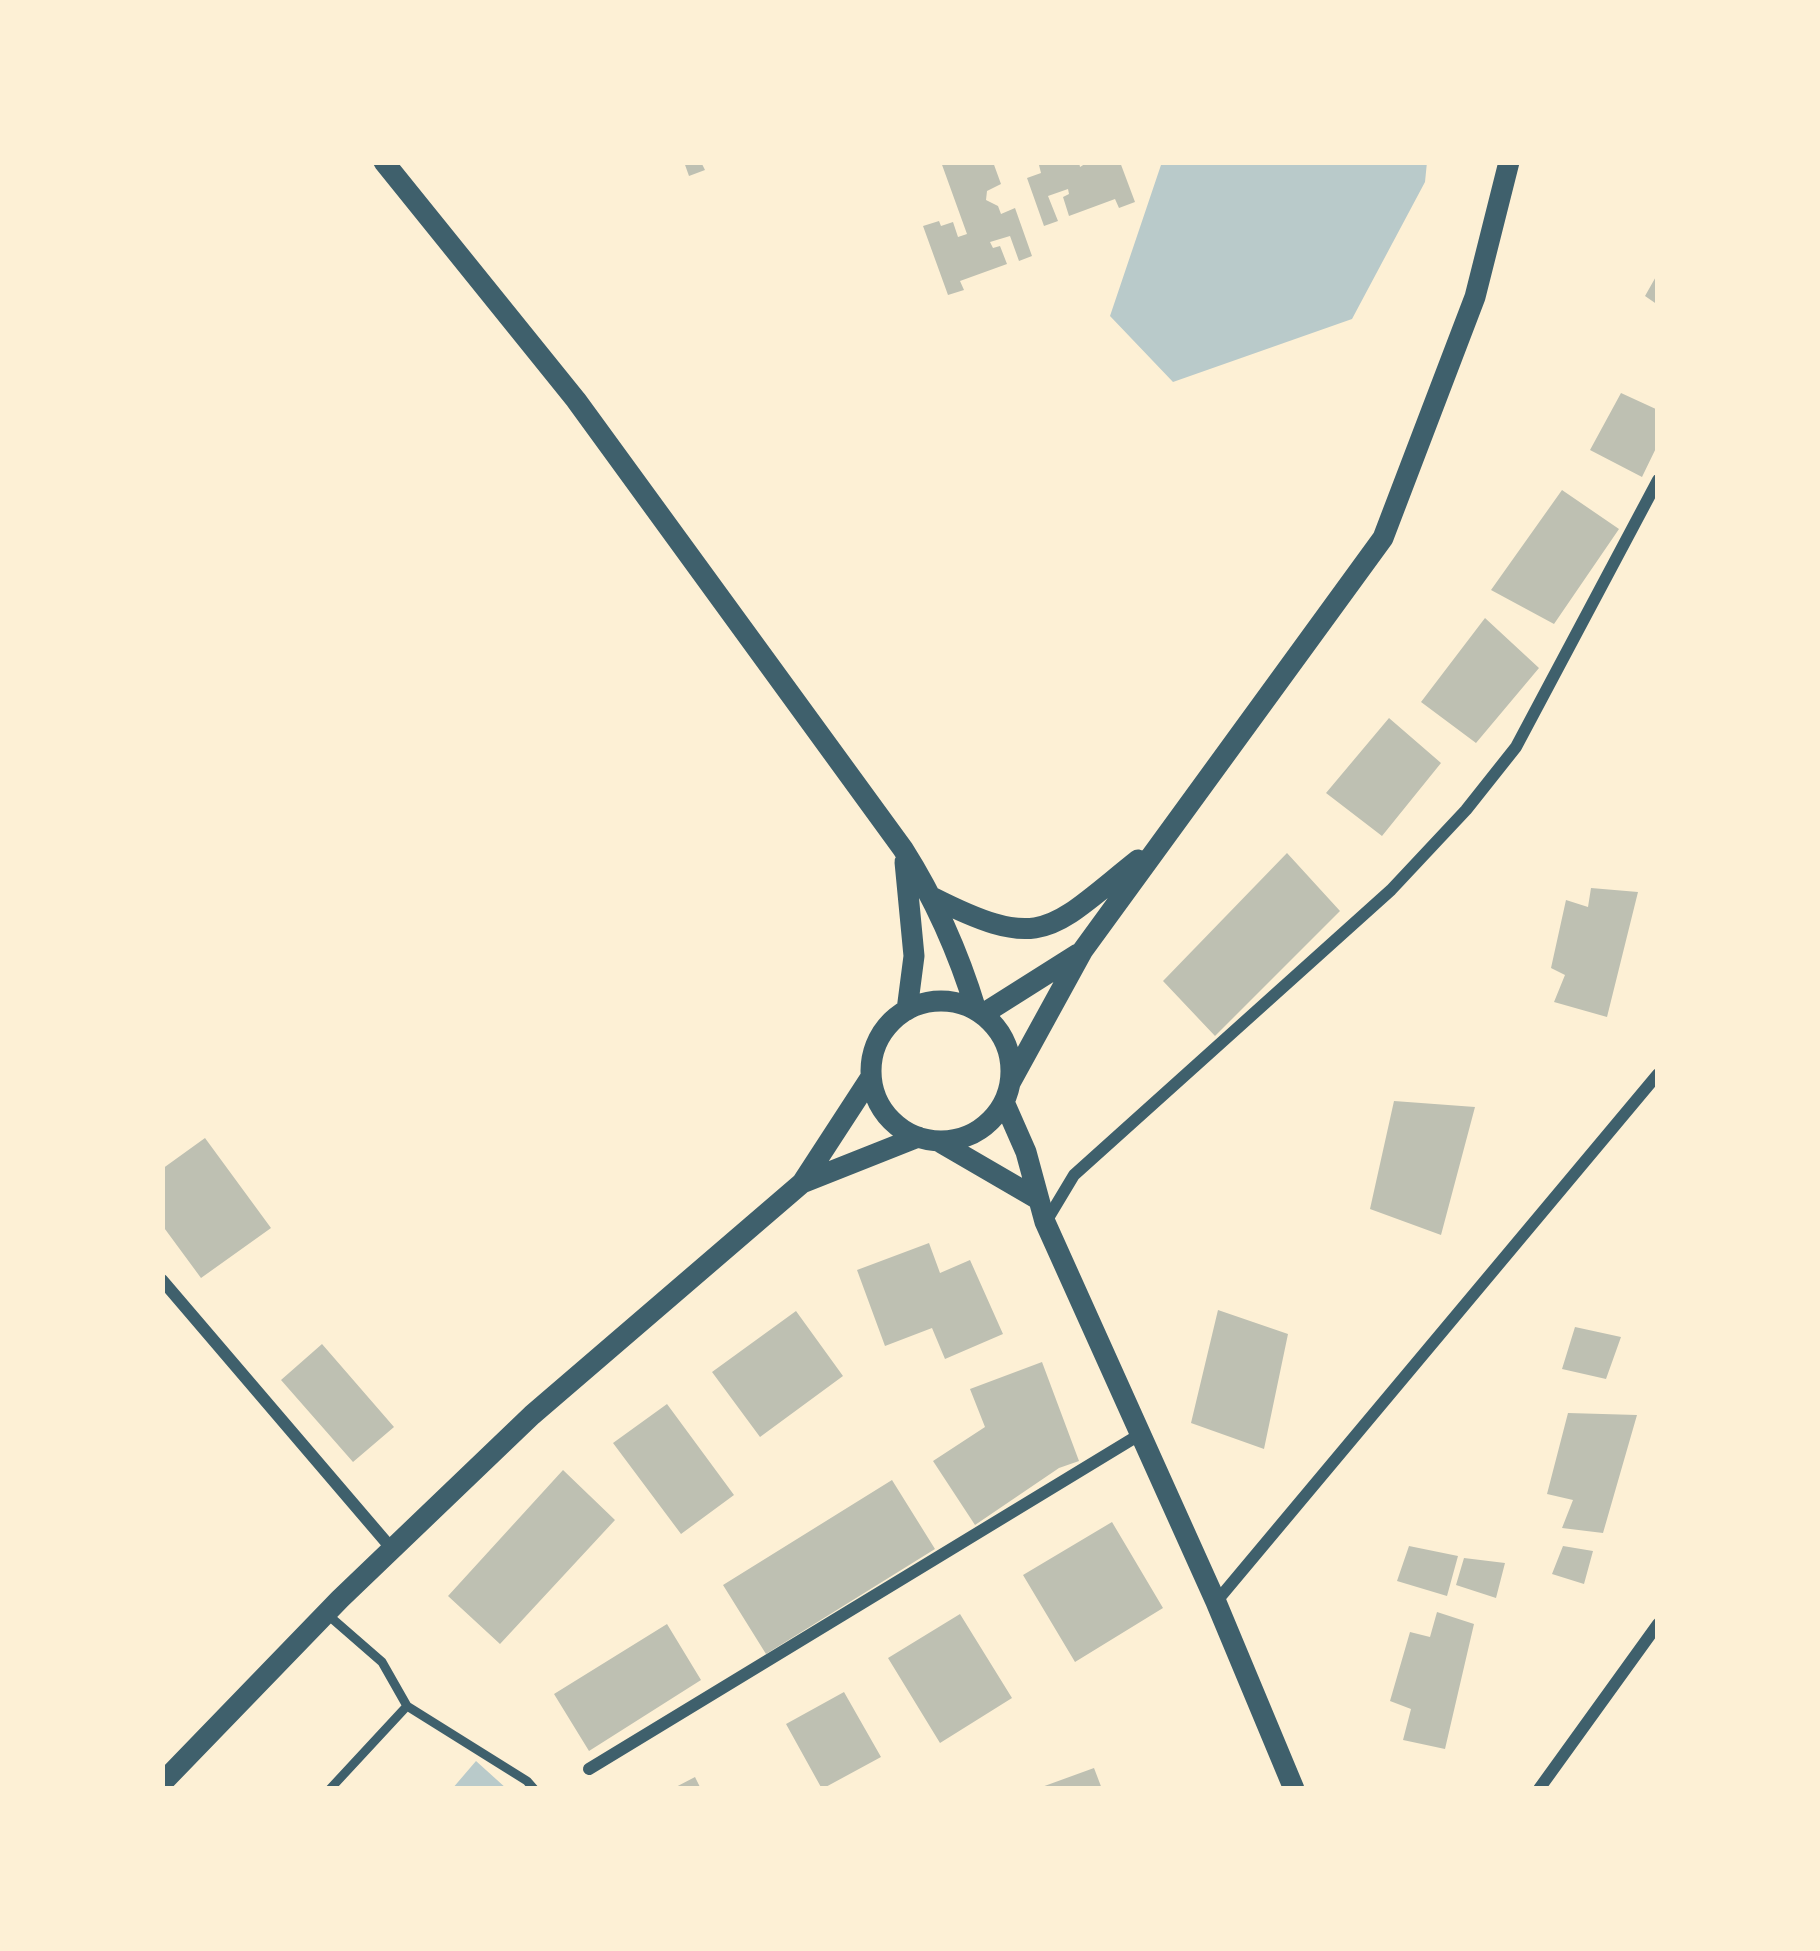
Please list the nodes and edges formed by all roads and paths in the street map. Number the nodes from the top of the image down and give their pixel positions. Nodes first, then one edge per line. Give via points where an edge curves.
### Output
1 (384, 162) edge
2 (1509, 162) edge
3 (1658, 481) edge
4 (1158, 845) junction
5 (903, 849) junction
6 (934, 898) junction
7 (1083, 950) junction
8 (907, 1010) junction
9 (980, 1012) junction
10 (1658, 1074) edge
11 (871, 1077) junction
12 (1007, 1093) junction
13 (928, 1139) junction
14 (802, 1183) junction
15 (1036, 1198) junction
16 (1046, 1222) junction
17 (162, 1280) edge
18 (1139, 1435) junction
19 (392, 1549) junction
20 (1216, 1602) junction
21 (326, 1613) junction
22 (1658, 1624) edge
23 (406, 1706) junction
24 (589, 1769) dead end
25 (162, 1783) edge
26 (330, 1789) edge
27 (534, 1789) edge
28 (1294, 1789) edge
29 (1539, 1789) edge

1 - 5 street via 576,400
2 - 4 street via 1475,297 1383,538
3 - 16 street via 1516,747 1466,810 1391,890 1074,1175
4 - 6 street via 1060,922 1024,932 983,923
4 - 7 street
5 - 6 street
5 - 8 street via 914,956
6 - 9 street
7 - 9 street
7 - 12 street
8 - 9 street via 954,1001
8 - 11 street via 879,1038
9 - 12 street via 1006,1045
10 - 20 street
11 - 13 street via 892,1121
11 - 14 street
12 - 13 street via 976,1131
12 - 15 street
13 - 14 street
13 - 15 street
14 - 19 street via 532,1415
15 - 16 street
16 - 18 street
17 - 19 street
18 - 20 street
18 - 24 street
19 - 21 street
20 - 28 street
21 - 23 lane via 382,1662
21 - 25 street
22 - 29 street
23 - 26 lane
23 - 27 lane

